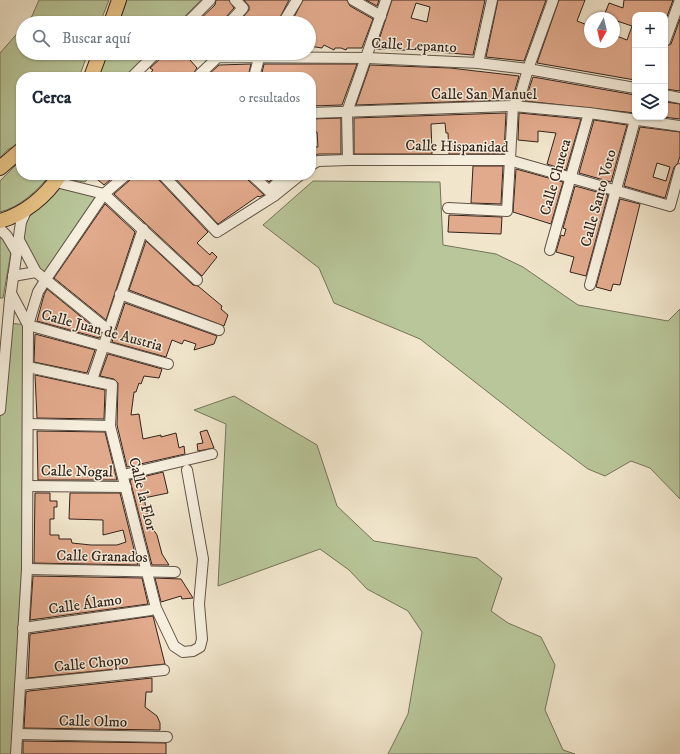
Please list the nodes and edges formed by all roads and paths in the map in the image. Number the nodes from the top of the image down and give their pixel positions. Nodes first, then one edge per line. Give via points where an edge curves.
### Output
1 (120, 0) edge
2 (210, 0) edge
3 (235, 0) edge
4 (297, 0) edge
5 (353, 0) edge
6 (386, 0) edge
7 (492, 0) edge
8 (553, 0) edge
9 (680, 0) edge
10 (114, 16) edge
11 (193, 16) edge
12 (236, 16) edge
13 (287, 16) edge
14 (381, 16) junction
15 (668, 33) edge
16 (316, 57) edge
17 (367, 58) junction
18 (97, 60) edge
19 (149, 60) edge
20 (216, 60) edge
21 (259, 60) edge
22 (478, 63) junction
23 (528, 69) junction
24 (92, 72) edge
25 (137, 72) edge
26 (203, 72) edge
27 (256, 72) edge
28 (632, 87) edge
29 (668, 96) edge
30 (680, 98) edge
31 (513, 106) junction
32 (347, 112) junction
33 (316, 113) edge
34 (589, 113) junction
35 (632, 120) edge
36 (635, 120) joint
37 (680, 126) edge
38 (16, 154) edge
39 (348, 160) junction
40 (509, 160) junction
41 (316, 162) edge
42 (0, 168) edge
43 (680, 169) edge
44 (570, 177) junction
45 (56, 180) edge
46 (64, 180) edge
47 (120, 180) edge
48 (168, 180) edge
49 (257, 180) edge
50 (280, 180) edge
51 (294, 180) edge
52 (615, 191) junction
53 (104, 194) junction
54 (448, 208) dead end
55 (27, 209) junction
56 (0, 221) edge
57 (0, 229) edge
58 (143, 229) junction
59 (19, 240) junction
60 (550, 250) dead end
61 (17, 253) junction
62 (36, 272) junction
63 (13, 276) junction
64 (46, 279) junction
65 (197, 280) dead end
66 (590, 285) dead end
67 (11, 293) junction
68 (120, 294) junction
69 (28, 325) junction
70 (108, 330) junction
71 (220, 330) dead end
72 (103, 344) junction
73 (168, 364) dead end
74 (28, 367) junction
75 (92, 380) junction
76 (0, 410) edge
77 (28, 424) junction
78 (110, 426) junction
79 (212, 454) dead end
80 (187, 470) dead end
81 (123, 475) junction
82 (28, 486) junction
83 (126, 487) junction
84 (27, 569) junction
85 (147, 572) junction
86 (175, 572) dead end
87 (154, 609) junction
88 (23, 628) junction
89 (164, 670) dead end
90 (20, 685) junction
91 (18, 734) junction
92 (167, 737) dead end
93 (16, 754) edge

1 - 10 highway
2 - 11 street
3 - 12 street via 245,6
4 - 13 street
5 - 14 street
6 - 14 street
7 - 22 street
8 - 23 street
9 - 15 street
14 - 17 street
16 - 17 street, Calle Lepanto
17 - 22 street, Calle Lepanto
17 - 32 street
18 - 24 highway
19 - 25 street
20 - 26 street, Calle Lepanto
21 - 27 street
22 - 23 street, Calle Lepanto
23 - 28 street, Calle Lepanto
23 - 31 street via 522,92
29 - 30 street
31 - 32 street, Calle San Manuel
31 - 34 street, Calle San Manuel
31 - 40 street
32 - 33 street, Calle San Manuel
32 - 39 street
34 - 35 street, Calle San Manuel
34 - 44 street, Calle Chueca
36 - 37 street, Calle San Manuel
36 - 52 street, Calle Santo Voto
38 - 42 highway
39 - 40 street, Calle Hispanidad
39 - 41 street, Calle Hispanidad
40 - 44 street, Calle Hispanidad
40 - 54 street via 507,211
43 - 52 street, Calle Hispanidad via 670,206
44 - 52 street, Calle Hispanidad
44 - 60 street, Calle Chueca
45 - 55 highway
46 - 53 street
47 - 53 street
48 - 51 street via 217,232 274,196
49 - 50 street via 269,191
52 - 66 street, Calle Santo Voto
53 - 58 street
53 - 64 street
55 - 56 highway
55 - 59 street via 21,222
57 - 61 street
58 - 65 street
58 - 68 street
59 - 61 street
59 - 62 street
61 - 63 street
62 - 63 street
62 - 64 street
63 - 67 street
64 - 69 street via 38,292
64 - 70 street
67 - 69 street
67 - 76 street
68 - 70 street
68 - 71 street
69 - 72 street, Calle Juan de Austria
69 - 74 street
70 - 72 street
72 - 73 street, Calle Juan de Austria
72 - 75 street
74 - 75 street
74 - 77 street
75 - 78 street, Calle la Flor via 112,385
77 - 78 street
77 - 82 street
78 - 81 street, Calle la Flor
79 - 81 street
80 - 87 street, Calle la Flor via 203,559 199,604 202,639 200,647 183,652 174,646
81 - 83 street, Calle la Flor
82 - 83 street, Calle Nogal
82 - 84 street
83 - 85 street, Calle la Flor
84 - 85 street, Calle Granados
84 - 88 street
85 - 86 street, Calle Granados
85 - 87 street, Calle la Flor
87 - 88 street, Calle Álamo
88 - 90 street
89 - 90 street, Calle Chopo
90 - 91 street
91 - 92 street, Calle Olmo
91 - 93 street

